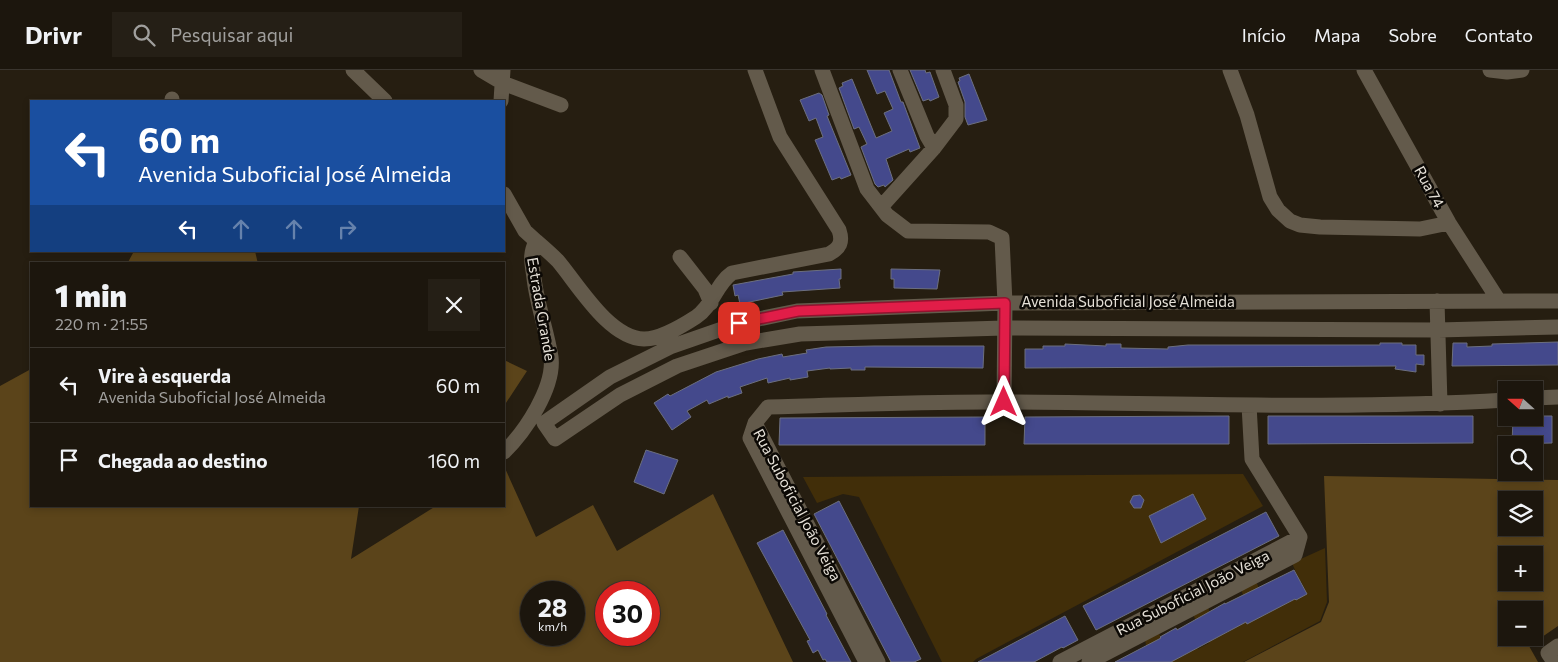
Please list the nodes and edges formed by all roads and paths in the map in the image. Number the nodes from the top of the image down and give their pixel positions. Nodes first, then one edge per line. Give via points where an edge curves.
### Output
1 (354, 70) edge
2 (481, 70) edge
3 (755, 70) edge
4 (822, 70) edge
5 (900, 70) edge
6 (943, 70) edge
7 (1230, 70) edge
8 (1364, 70) edge
9 (1490, 70) edge
10 (1522, 70) edge
11 (503, 76) edge
12 (384, 100) edge
13 (501, 100) edge
14 (561, 105) dead end
15 (934, 148) junction
16 (505, 196) edge
17 (881, 208) junction
18 (1449, 223) junction
19 (536, 240) junction
20 (680, 257) dead end
21 (1437, 301) junction
22 (1499, 301) junction
23 (1558, 301) edge
24 (711, 303) junction
25 (1005, 303) junction
26 (1558, 327) edge
27 (1004, 328) junction
28 (1438, 330) junction
29 (1558, 397) edge
30 (1543, 398) edge
31 (1498, 400) edge
32 (1004, 402) junction
33 (1440, 404) junction
34 (1249, 405) junction
35 (755, 423) junction
36 (505, 451) edge
37 (1300, 537) junction
38 (1558, 646) edge
39 (866, 662) edge
40 (878, 662) edge
41 (1060, 662) edge
42 (1089, 662) edge
43 (1554, 662) edge

1 - 12 street
2 - 11 street
3 - 24 street via 780,137 839,230 840,245 830,254 732,273
4 - 17 street via 867,189
5 - 15 street
6 - 15 street via 956,105 956,119
7 - 18 street via 1247,115 1270,197 1290,220 1300,225 1320,227 1420,229
8 - 18 street, Rua 74
9 - 10 street
11 - 13 street
11 - 14 street
15 - 17 street
16 - 19 street, Estrada Grande via 525,230
17 - 25 street via 908,231 989,232 1002,238
18 - 22 street, Rua 74
19 - 24 street via 556,259 607,321 633,337 643,339 663,334 698,316
19 - 36 street, Estrada Grande via 531,251 535,290 551,372 535,411
20 - 24 street via 705,289
21 - 22 street, Avenida Suboficial José Almeida
21 - 25 street, Avenida Suboficial José Almeida
21 - 28 street
22 - 23 street, Avenida Suboficial José Almeida
25 - 27 street
25 - 27 street, Avenida Suboficial José Almeida via 798,311 739,323 670,347 610,377 544,423 555,439 620,394 677,366 746,342 800,334
26 - 28 street, Avenida Suboficial José Almeida
27 - 28 street, Avenida Suboficial José Almeida
27 - 32 street
28 - 33 street
29 - 30 street
31 - 33 street, Rua Suboficial João Veiga
32 - 34 street, Rua Suboficial João Veiga
32 - 35 street, Rua Suboficial João Veiga via 768,407
33 - 34 street, Rua Suboficial João Veiga
34 - 37 street via 1252,460
35 - 39 street, Rua Suboficial João Veiga via 750,438
35 - 40 street, Rua Suboficial João Veiga
37 - 41 street, Rua Suboficial João Veiga
37 - 42 street, Rua Suboficial João Veiga via 1295,555
38 - 43 street via 1548,653

